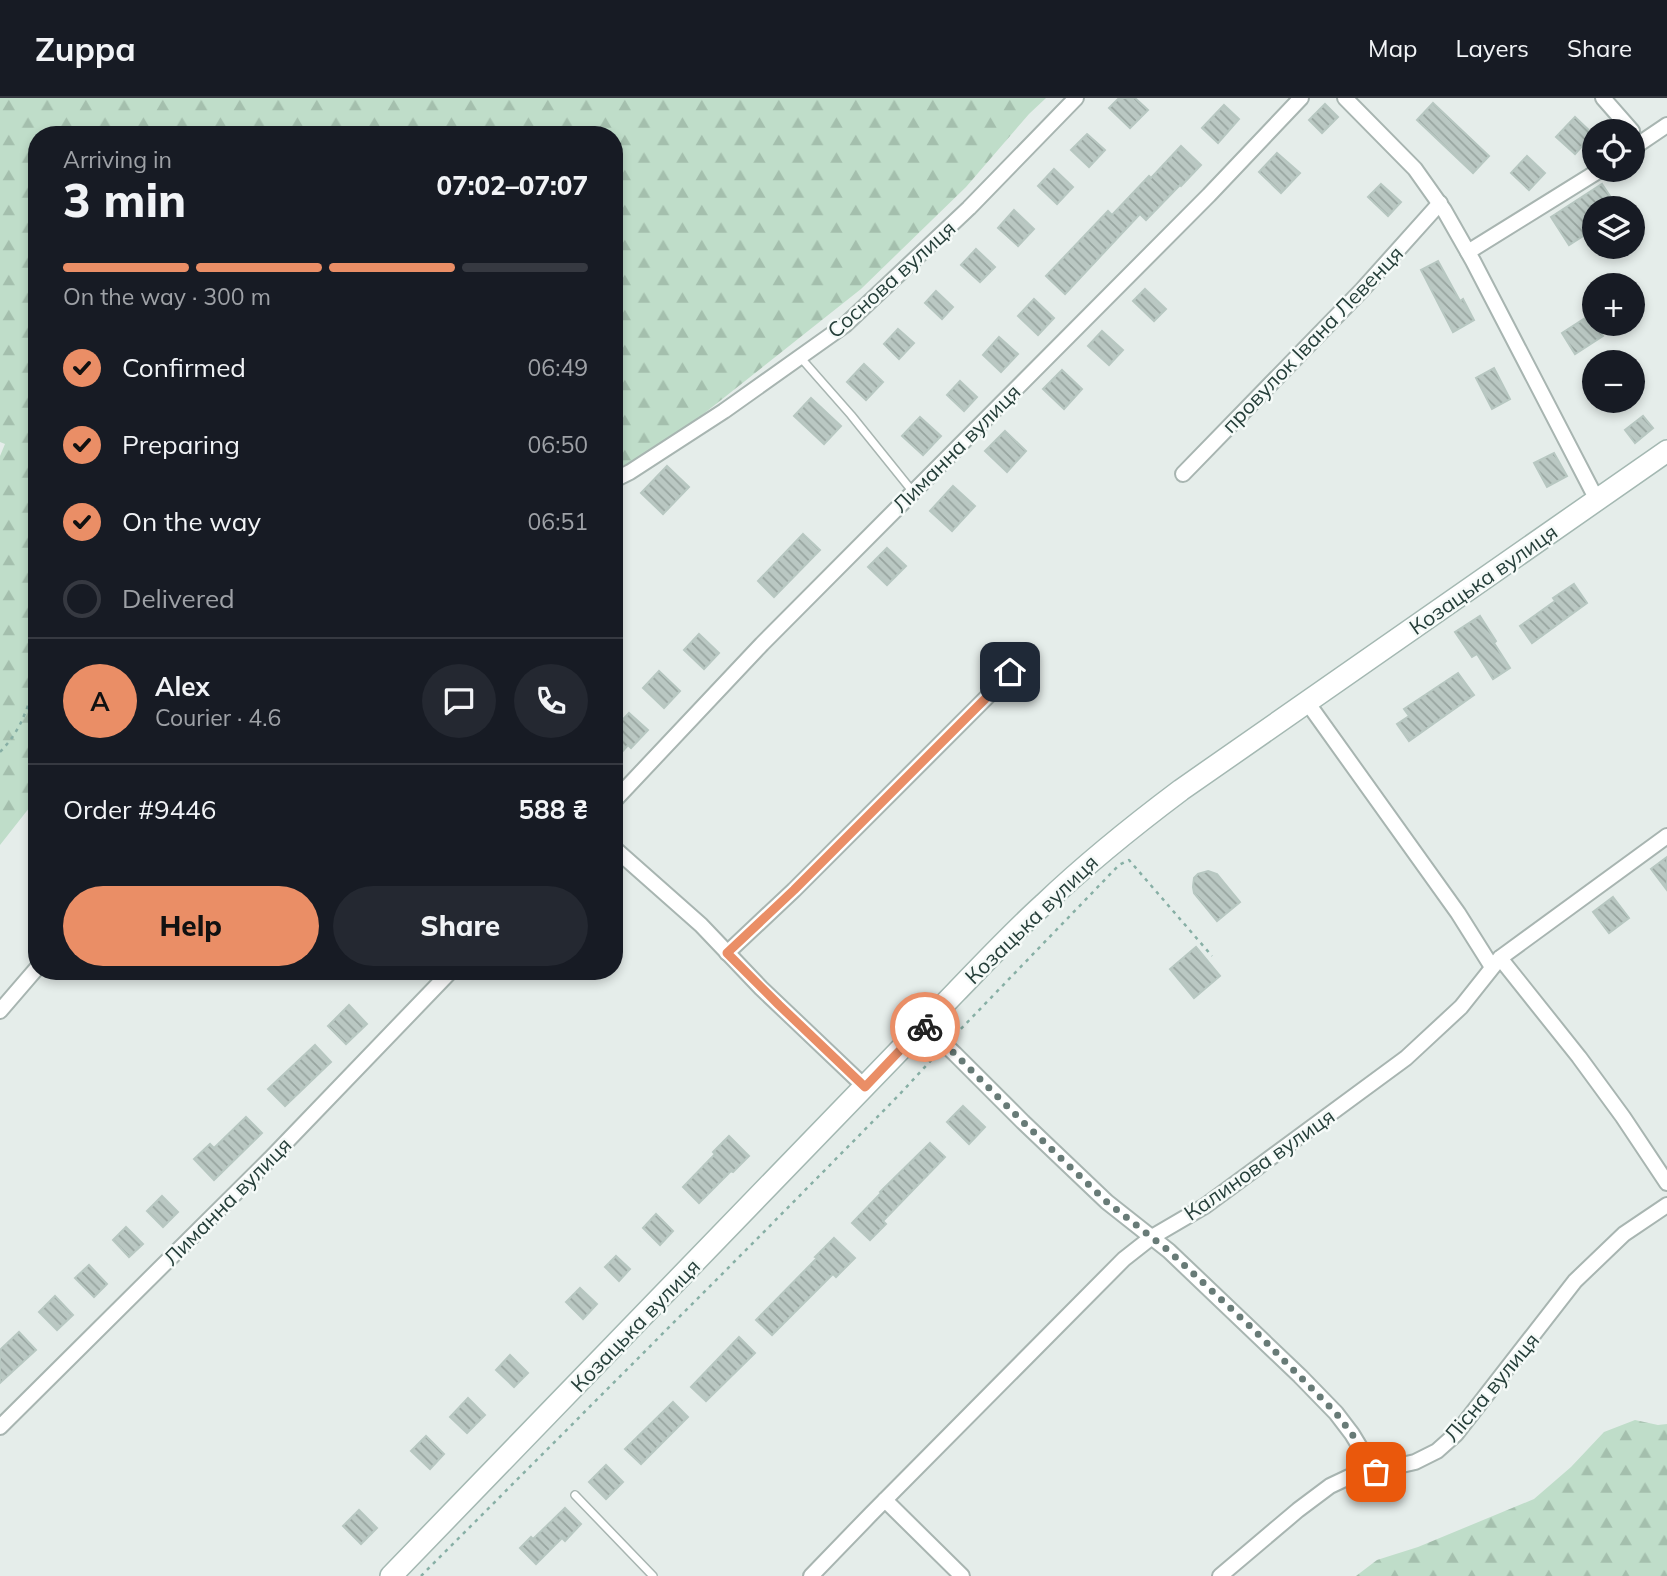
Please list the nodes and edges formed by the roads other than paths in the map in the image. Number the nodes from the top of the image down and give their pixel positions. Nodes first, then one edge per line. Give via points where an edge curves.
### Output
1 (1076, 98) edge
2 (1301, 98) edge
3 (1345, 98) edge
4 (1603, 98) edge
5 (1620, 119) edge
6 (1667, 125) edge
7 (1645, 134) edge
8 (1582, 181) edge
9 (1440, 203) junction
10 (1468, 252) junction
11 (800, 357) junction
12 (1667, 451) edge
13 (1183, 474) dead end
14 (623, 476) edge
15 (913, 492) junction
16 (1597, 500) junction
17 (1027, 652) dead end
18 (1307, 702) junction
19 (623, 791) edge
20 (1667, 836) edge
21 (623, 856) edge
22 (727, 953) junction
23 (1496, 962) junction
24 (28, 978) edge
25 (442, 980) edge
26 (0, 1011) edge
27 (924, 1025) junction
28 (865, 1087) junction
29 (1667, 1184) edge
30 (1667, 1205) edge
31 (1152, 1237) junction
32 (0, 1427) edge
33 (1376, 1472) junction
34 (575, 1494) dead end
35 (885, 1500) junction
36 (391, 1576) edge
37 (653, 1576) edge
38 (811, 1576) edge
39 (962, 1576) edge
40 (1220, 1576) edge

1 - 11 street, Соснова вулиця via 970,208 845,325
2 - 15 street, Лиманна вулиця
3 - 9 street via 1415,169
4 - 5 street
6 - 7 street
8 - 10 street
9 - 10 street
9 - 13 street, провулок Івана Левенця
10 - 16 street
11 - 14 street, Соснова вулиця
11 - 15 lane
12 - 16 main road, Козацька вулиця
15 - 19 street, Лиманна вулиця
16 - 18 main road, Козацька вулиця
17 - 22 street
18 - 23 street
18 - 27 main road, Козацька вулиця via 1181,790 1096,857
20 - 23 street, Калинова вулиця
21 - 22 street
22 - 28 street
23 - 29 street via 1579,1057
23 - 31 street, Калинова вулиця via 1461,1007 1406,1058 1205,1206
24 - 26 street
25 - 32 street, Лиманна вулиця
27 - 28 main road, Козацька вулиця
27 - 31 street via 1098,1193
28 - 36 main road, Козацька вулиця
30 - 33 street, Лісна вулиця via 1624,1234 1576,1281 1456,1434 1415,1462
31 - 33 street via 1336,1413
31 - 35 street, Калинова вулиця via 1124,1259
33 - 40 street, Лісна вулиця via 1329,1486
34 - 37 lane
35 - 38 street, Калинова вулиця
35 - 39 street

